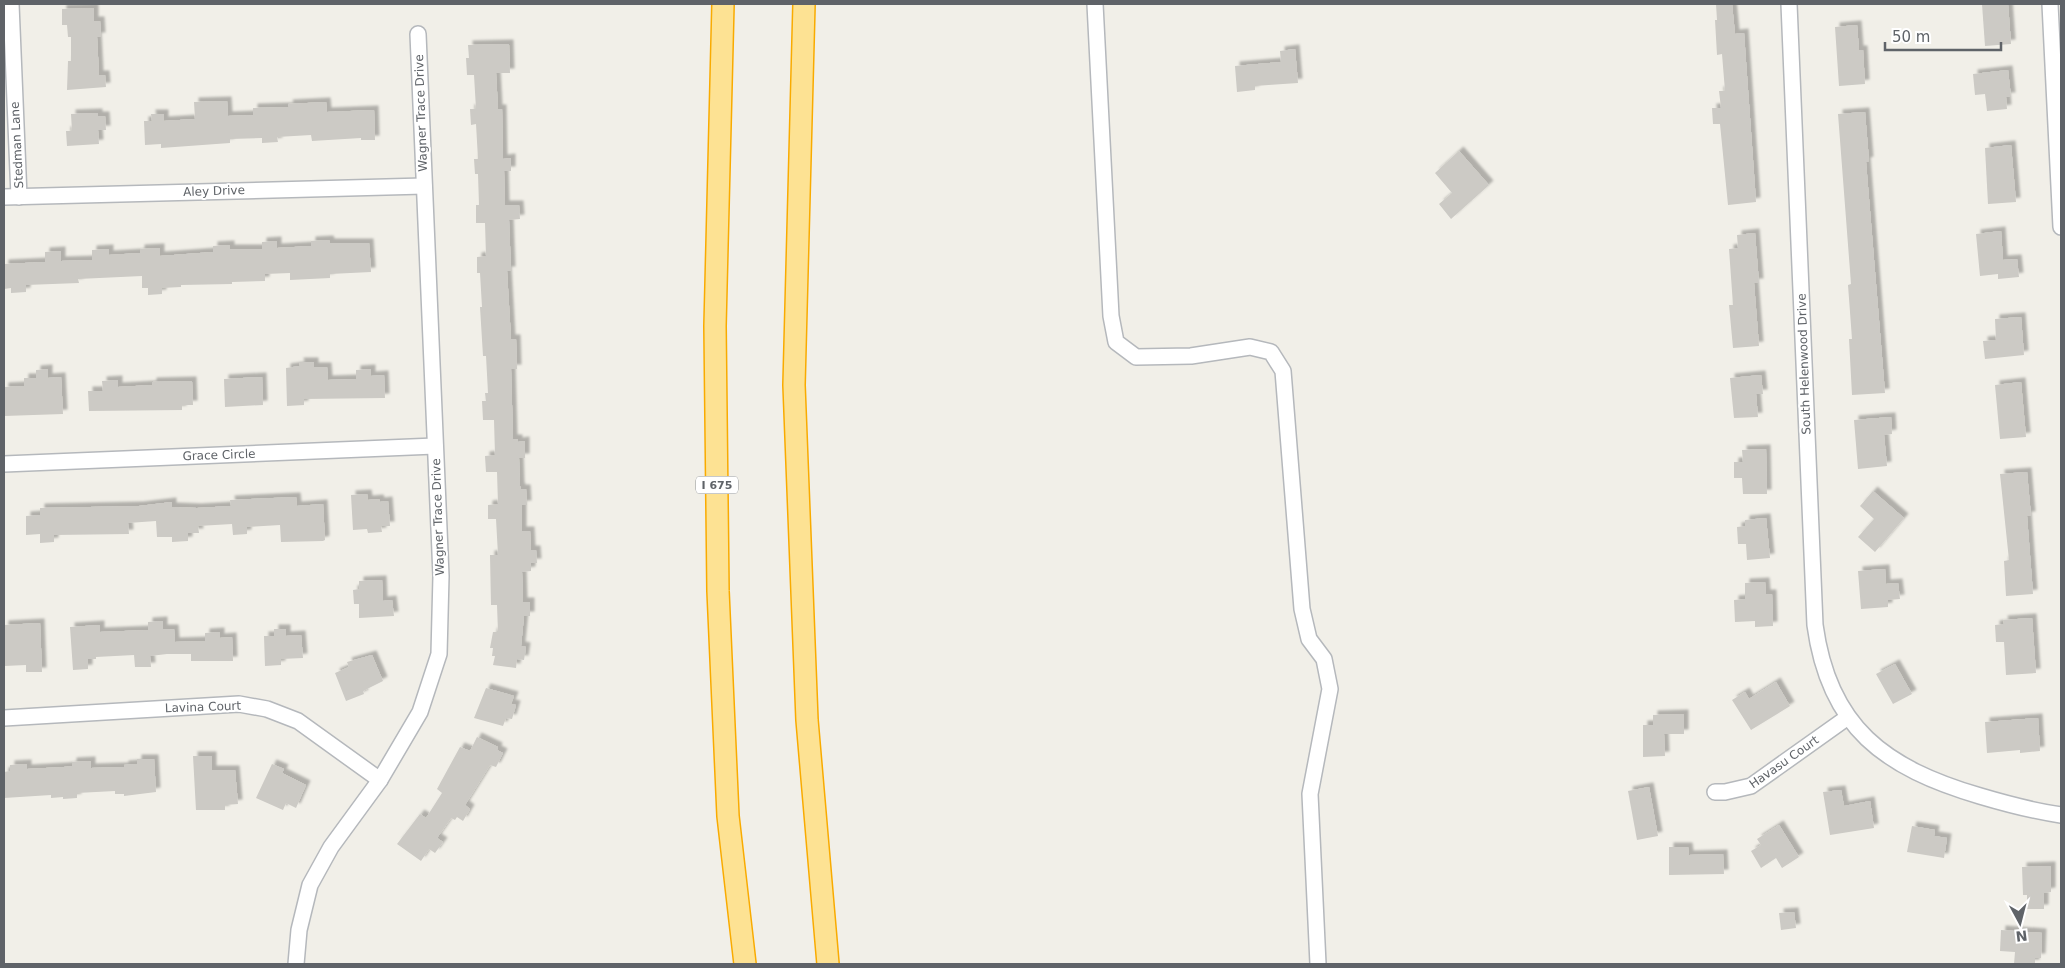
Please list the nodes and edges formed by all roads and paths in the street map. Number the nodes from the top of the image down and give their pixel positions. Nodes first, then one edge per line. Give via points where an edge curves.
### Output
1 (11, 4) edge
2 (723, 4) edge
3 (804, 4) edge
4 (1095, 4) edge
5 (1789, 4) edge
6 (2050, 4) edge
7 (418, 34) dead end
8 (2060, 155) edge
9 (424, 186) junction
10 (20, 196) junction
11 (4, 198) edge
12 (2061, 227) edge
13 (435, 446) junction
14 (4, 464) edge
15 (1848, 717) junction
16 (4, 718) edge
17 (380, 780) junction
18 (1715, 792) dead end
19 (2061, 815) edge
20 (296, 964) edge
21 (746, 964) edge
22 (828, 964) edge
23 (1318, 964) edge

1 - 10 street, Stedman Lane
2 - 21 highway, I 675 via 715,326 718,590 728,816
3 - 22 highway via 794,385 807,720
4 - 23 street via 1111,316 1116,342 1136,357 1191,356 1250,347 1272,352 1283,371 1302,609 1309,639 1324,659 1330,688 1310,794
5 - 15 street, South Helenwood Drive via 1815,625 1825,674
6 - 8 street
7 - 9 street, Wagner Trace Drive
8 - 12 street
9 - 10 street, Aley Drive
9 - 13 street, Wagner Trace Drive
10 - 11 street, Aley Drive
13 - 14 street, Grace Circle
13 - 17 street, Wagner Trace Drive via 441,576 439,654 420,712
15 - 18 street, Havasu Court via 1751,786
15 - 19 street, South Helenwood Drive via 1882,752 1932,781 2032,811
16 - 17 street, Lavina Court via 239,704 298,721
17 - 20 street, Wagner Trace Drive via 331,847 310,885 299,930

